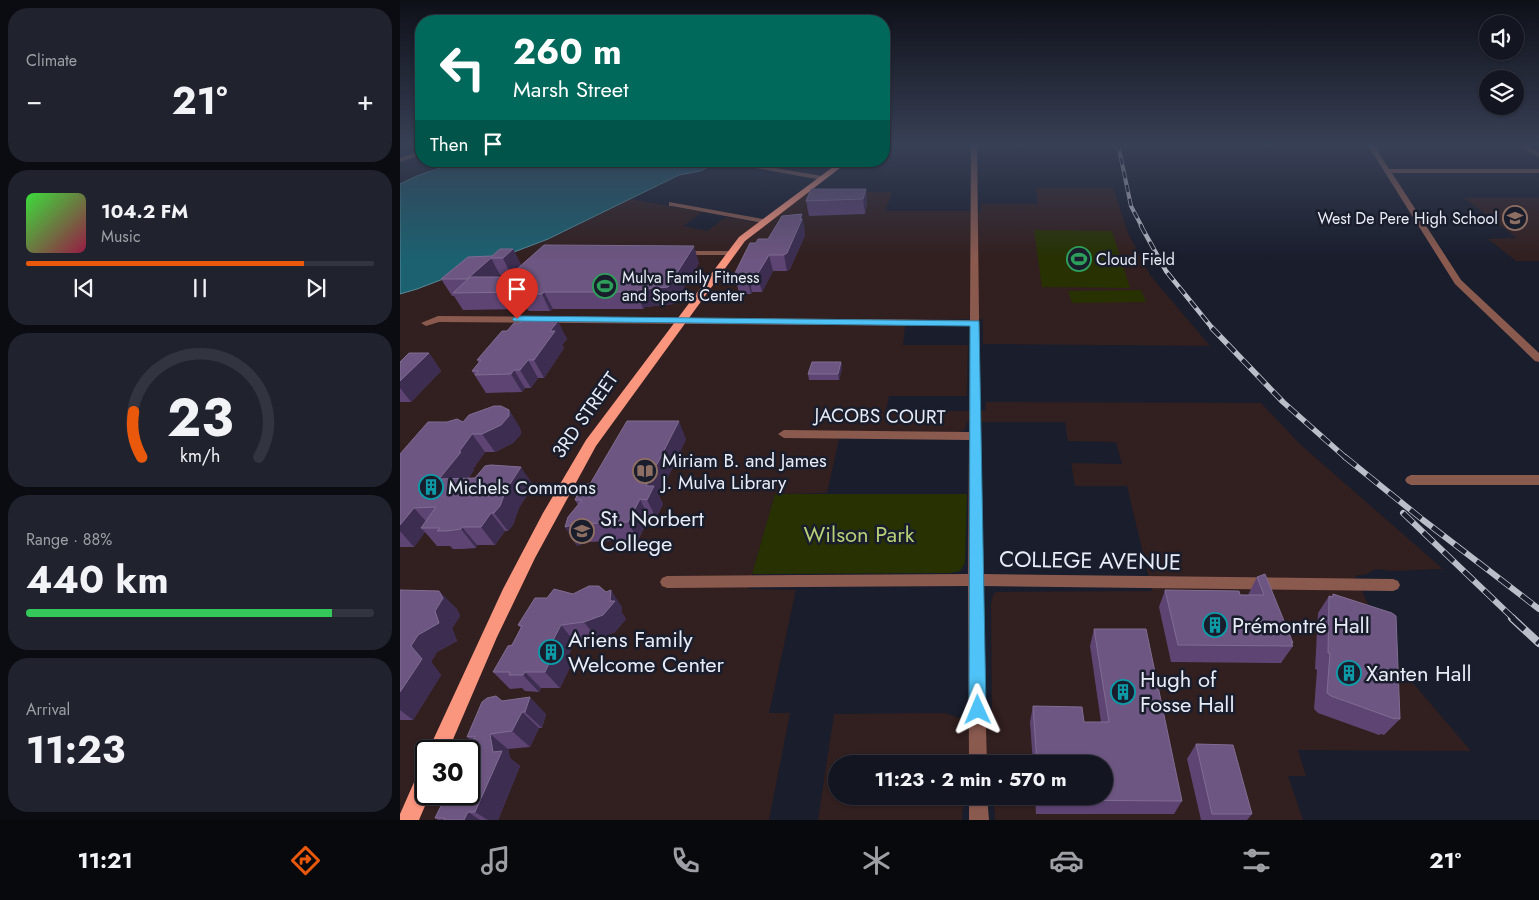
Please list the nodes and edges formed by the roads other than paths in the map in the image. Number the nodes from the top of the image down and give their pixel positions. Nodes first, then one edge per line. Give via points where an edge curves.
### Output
1 (816, 182) edge
2 (974, 182) edge
3 (1394, 182) edge
4 (672, 204) dead end
5 (763, 221) junction
6 (674, 253) edge
7 (731, 253) junction
8 (680, 321) junction
9 (426, 323) dead end
10 (975, 323) junction
11 (1539, 358) edge
12 (784, 434) dead end
13 (976, 436) junction
14 (1411, 480) dead end
15 (1539, 480) edge
16 (976, 580) junction
17 (667, 582) dead end
18 (1392, 585) dead end
19 (443, 740) edge
20 (978, 755) edge
21 (415, 804) edge
22 (978, 805) edge
23 (408, 820) edge
24 (979, 820) edge

1 - 5 main road, 3RD STREET
2 - 10 street
3 - 11 street via 1458,282
4 - 5 street
5 - 7 main road, 3RD STREET
6 - 7 street
7 - 8 main road, 3RD STREET
8 - 9 street via 438,319
8 - 10 street
8 - 19 main road, 3RD STREET via 613,411 568,479 524,565
10 - 13 street
12 - 13 street, JACOBS COURT
13 - 16 street
14 - 15 street
16 - 17 street, COLLEGE AVENUE
16 - 18 street, COLLEGE AVENUE
16 - 20 street
21 - 23 main road
22 - 24 street

